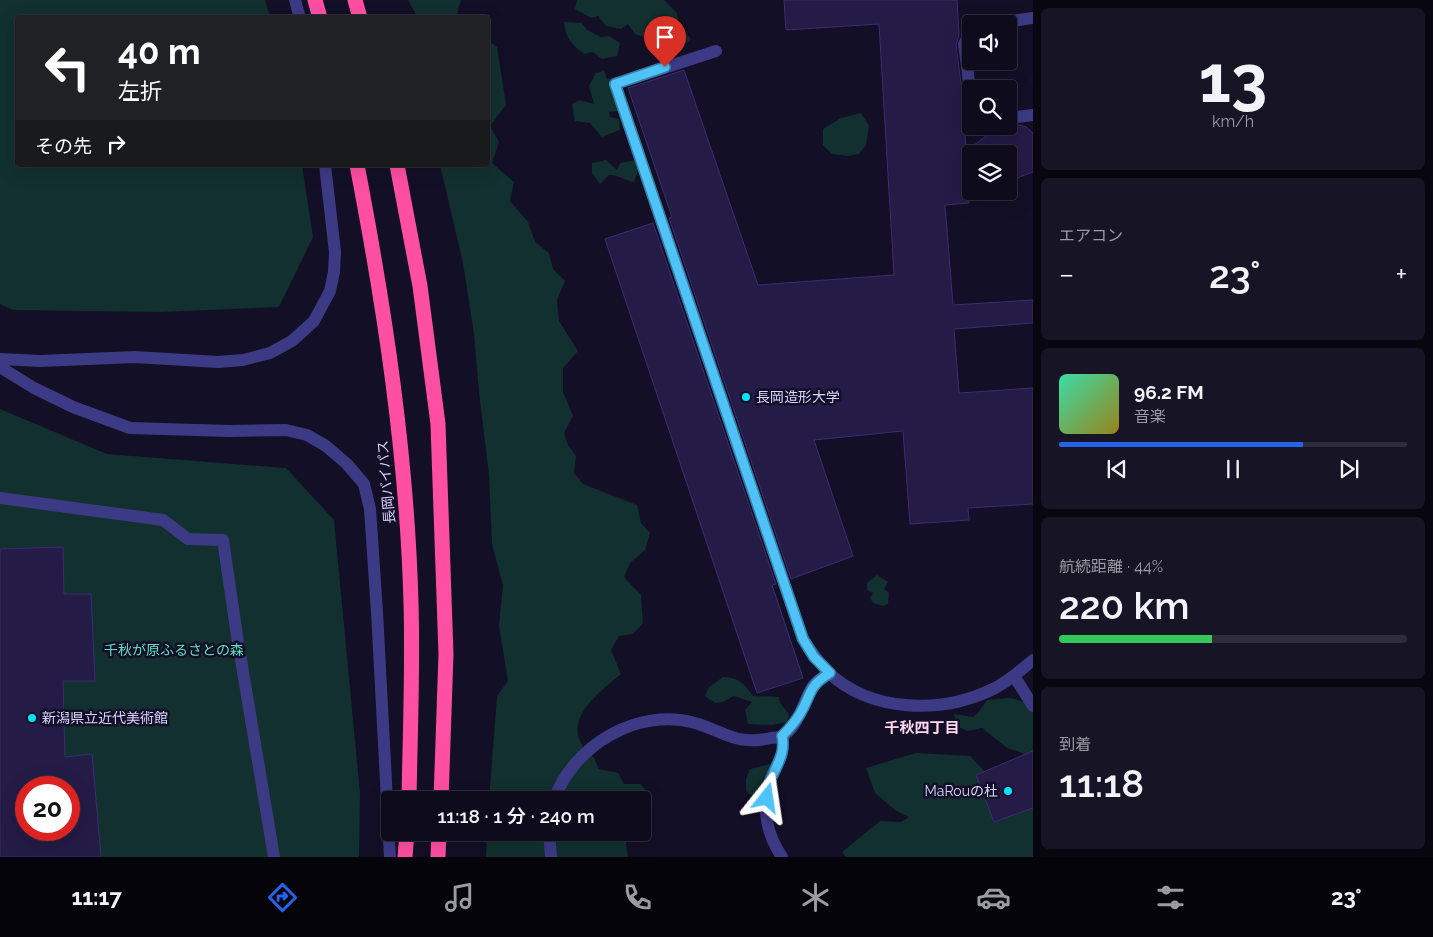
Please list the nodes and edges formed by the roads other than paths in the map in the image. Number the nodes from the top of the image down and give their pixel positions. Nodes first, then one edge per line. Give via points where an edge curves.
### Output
1 (295, 0) edge
2 (315, 0) edge
3 (355, 0) edge
4 (299, 15) edge
5 (319, 15) edge
6 (359, 15) edge
7 (1033, 18) edge
8 (1017, 20) edge
9 (716, 50) dead end
10 (1033, 115) edge
11 (1017, 117) edge
12 (325, 167) edge
13 (357, 167) edge
14 (398, 167) edge
15 (0, 359) edge
16 (0, 367) edge
17 (0, 498) edge
18 (1033, 660) edge
19 (830, 673) junction
20 (1014, 676) junction
21 (1033, 706) edge
22 (782, 736) junction
23 (409, 791) edge
24 (441, 791) edge
25 (557, 791) edge
26 (406, 841) edge
27 (439, 841) edge
28 (550, 841) edge
29 (274, 857) edge
30 (390, 857) edge
31 (405, 857) edge
32 (438, 857) edge
33 (551, 857) edge
34 (782, 857) edge

1 - 4 street
2 - 5 highway
3 - 6 highway
7 - 8 street
9 - 19 street via 615,84 803,639 814,657
10 - 11 street
12 - 15 street via 335,252 334,272 330,290 314,321 292,341 270,353 218,362 135,357 40,361
13 - 23 highway, 長岡バイパス via 395,391 404,488 411,604
14 - 24 highway via 420,286 438,424 446,654
16 - 30 street via 73,407 130,428 286,430 307,435 347,464 364,484 370,509
17 - 29 street via 162,520 188,539 223,540
18 - 20 street
19 - 20 street via 865,695 905,706 973,698
19 - 22 street via 810,690 800,715
20 - 21 street
22 - 25 street via 748,742 681,720 636,724 587,751 572,766
22 - 34 street via 782,757 769,783 765,813 774,845
26 - 31 highway
27 - 32 highway
28 - 33 street

